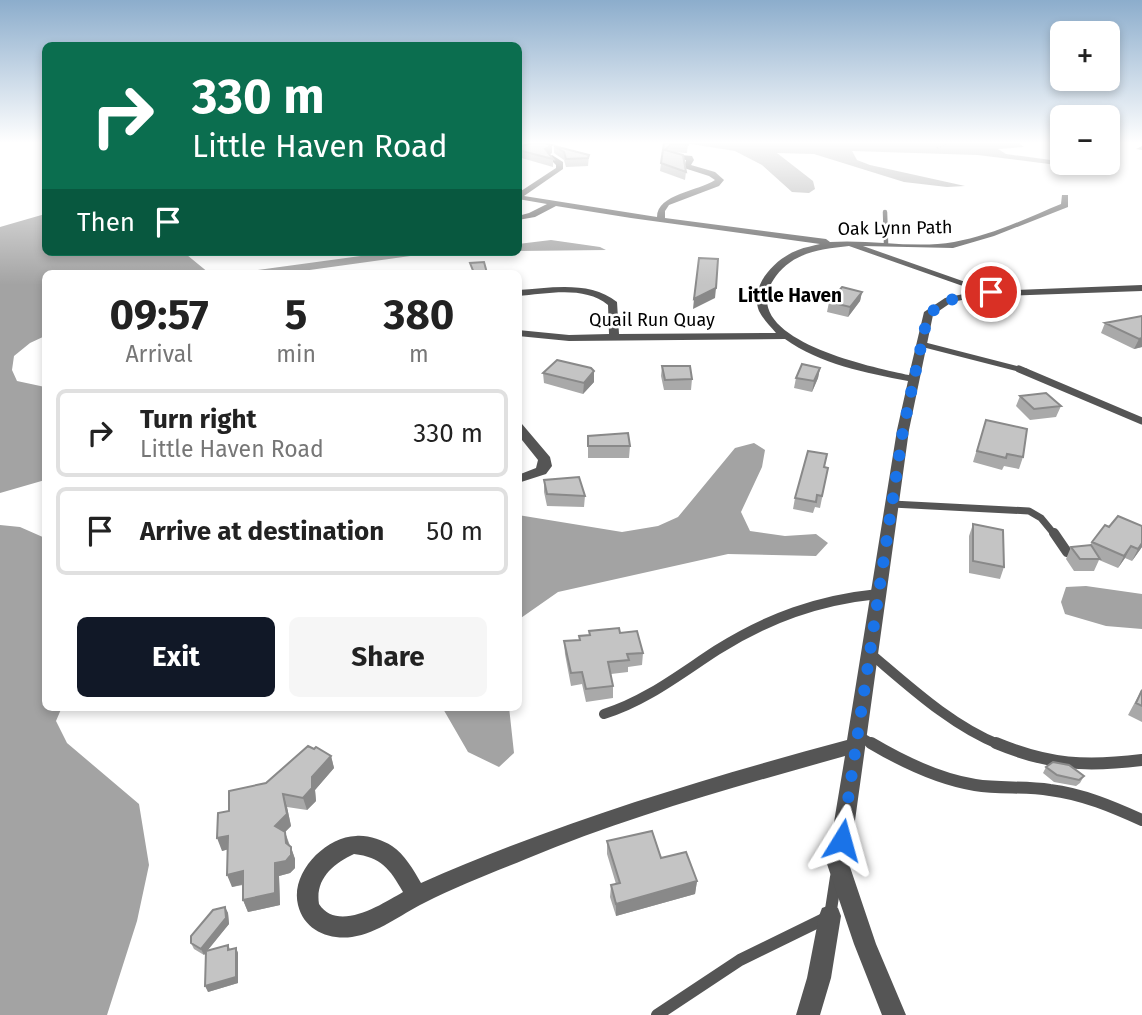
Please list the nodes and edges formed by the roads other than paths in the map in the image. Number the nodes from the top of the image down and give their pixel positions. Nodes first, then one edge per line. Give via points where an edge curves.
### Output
1 (699, 190) edge
2 (522, 197) edge
3 (1065, 197) dead end
4 (554, 204) junction
5 (885, 212) dead end
6 (522, 217) edge
7 (661, 220) junction
8 (846, 243) junction
9 (886, 243) junction
10 (1142, 288) edge
11 (991, 292) junction
12 (522, 293) edge
13 (522, 333) edge
14 (787, 336) junction
15 (614, 338) junction
16 (921, 344) junction
17 (913, 379) junction
18 (1142, 421) edge
19 (522, 433) edge
20 (522, 477) edge
21 (892, 504) junction
22 (1067, 552) dead end
23 (878, 594) junction
24 (870, 653) junction
25 (604, 714) dead end
26 (856, 740) junction
27 (1142, 760) edge
28 (1142, 820) edge
29 (838, 864) junction
30 (416, 896) junction
31 (830, 916) junction
32 (657, 1015) edge
33 (808, 1015) edge
34 (894, 1015) edge

1 - 7 street via 666,203
2 - 4 street
3 - 9 street, Oak Lynn Path via 1065,205 982,236 942,246
4 - 6 street
4 - 7 street
5 - 9 lane
7 - 8 street
8 - 9 street, Oak Lynn Path
8 - 11 street
8 - 14 street, Oak Lynn Path via 796,255 767,281 762,308
10 - 11 street
11 - 16 street via 938,305 928,314
12 - 15 street via 571,290 604,296 613,304
13 - 15 street, Quail Run Quay
14 - 15 street, Quail Run Quay
14 - 17 street, Oak Lynn Path via 841,360
16 - 17 street
16 - 18 lane via 1027,371
17 - 21 street
19 - 20 street via 545,460 541,471
21 - 22 lane via 1036,513
21 - 23 street
23 - 24 street
23 - 25 lane via 814,602 783,612 640,701
24 - 26 street
24 - 27 lane via 949,715 1003,749 1087,767
26 - 28 lane via 943,778 1066,793 1103,802
26 - 29 street
26 - 30 street via 515,854
29 - 31 lane
29 - 34 street
30 - 30 street via 371,921 333,927 317,921 306,898 312,876 323,862 337,851 361,845 387,852 399,863
31 - 32 lane via 751,952
31 - 33 street

